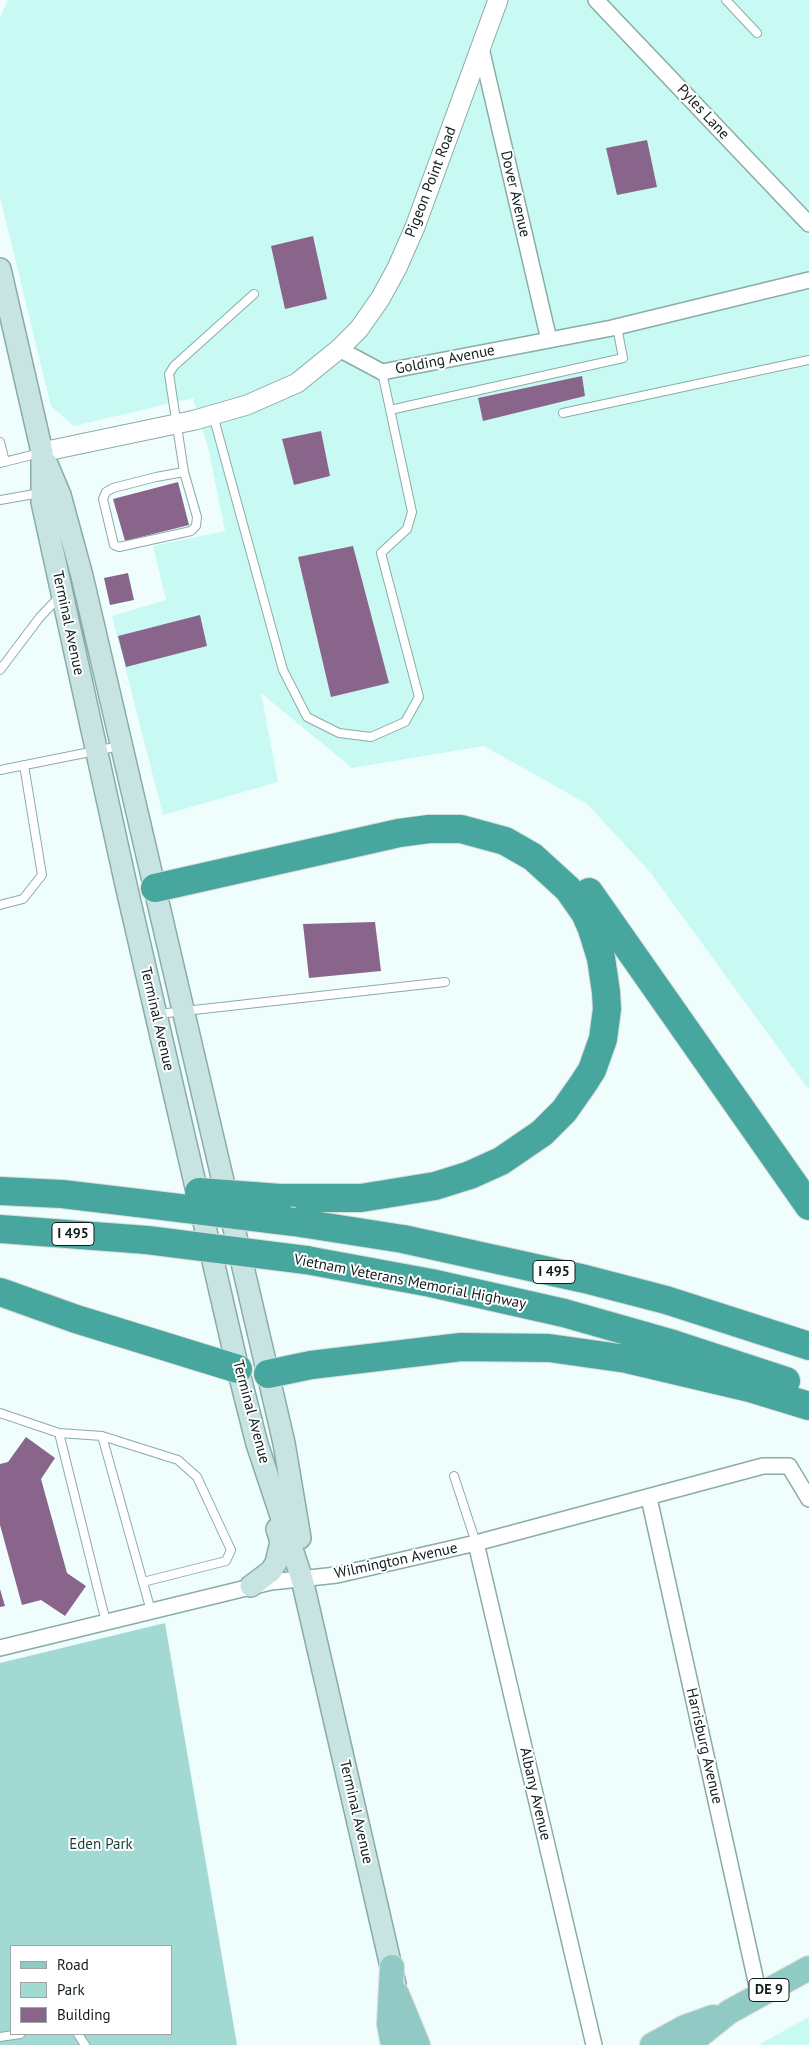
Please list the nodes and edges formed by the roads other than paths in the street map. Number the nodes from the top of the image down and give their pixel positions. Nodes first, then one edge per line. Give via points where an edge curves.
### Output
1 (498, 0) edge
2 (596, 0) edge
3 (726, 0) edge
4 (758, 34) dead end
5 (481, 48) junction
6 (809, 224) edge
7 (0, 269) edge
8 (809, 280) edge
9 (254, 294) dead end
10 (617, 327) junction
11 (549, 340) junction
12 (339, 349) junction
13 (809, 360) edge
14 (382, 372) junction
15 (390, 410) junction
16 (563, 413) dead end
17 (213, 415) junction
18 (177, 424) junction
19 (0, 442) edge
20 (42, 452) junction
21 (2, 462) edge
22 (184, 472) junction
23 (42, 493) junction
24 (0, 500) edge
25 (62, 594) junction
26 (0, 670) edge
27 (122, 746) junction
28 (96, 751) junction
29 (24, 765) junction
30 (0, 770) edge
31 (153, 881) junction
32 (126, 885) junction
33 (0, 906) edge
34 (445, 982) dead end
35 (183, 1011) junction
36 (156, 1014) junction
37 (0, 1191) edge
38 (134, 1195) junction
39 (809, 1206) edge
40 (0, 1229) edge
41 (0, 1292) edge
42 (809, 1346) edge
43 (238, 1369) junction
44 (268, 1374) junction
45 (809, 1389) edge
46 (809, 1406) edge
47 (0, 1413) edge
48 (59, 1432) junction
49 (102, 1436) junction
50 (257, 1444) junction
51 (454, 1476) dead end
52 (649, 1498) junction
53 (809, 1499) edge
54 (476, 1544) junction
55 (302, 1578) junction
56 (143, 1582) junction
57 (252, 1586) junction
58 (151, 1611) junction
59 (106, 1622) junction
60 (0, 1648) edge
61 (392, 1967) junction
62 (809, 1968) edge
63 (397, 1994) junction
64 (759, 1995) junction
65 (729, 2012) junction
66 (13, 2035) edge
67 (0, 2037) edge
68 (393, 2045) edge
69 (409, 2045) edge
70 (418, 2045) edge
71 (594, 2045) edge
72 (652, 2045) edge
73 (688, 2045) edge

1 - 5 street, Pigeon Point Road
2 - 6 street, Pyles Lane
3 - 4 lane
5 - 11 street, Dover Avenue
5 - 12 street, Pigeon Point Road via 397,268 380,299
7 - 20 main road, Terminal Avenue
8 - 10 street, Golding Avenue
9 - 18 lane via 169,374
10 - 11 street, Golding Avenue
10 - 15 lane via 623,358
11 - 14 street, Golding Avenue
12 - 14 street, Golding Avenue
12 - 17 street via 297,383 247,406
13 - 16 lane
14 - 15 lane
15 - 17 lane via 412,512 407,529 381,553 419,697 404,722 372,736 339,733 307,717 283,670
17 - 18 street
18 - 20 street
18 - 22 lane
19 - 21 lane
20 - 21 lane
20 - 23 main road, Terminal Avenue
20 - 27 main road, Terminal Avenue via 60,495
22 - 22 lane via 197,517 196,526 191,531 119,547 114,545 103,499 106,492
23 - 24 lane
23 - 25 main road, Terminal Avenue
25 - 26 lane via 40,617
25 - 28 main road, Terminal Avenue
27 - 28 lane
27 - 31 main road, Terminal Avenue
28 - 29 lane
28 - 32 main road, Terminal Avenue
29 - 30 lane
29 - 33 lane via 42,875 23,899
31 - 32 main road
31 - 35 main road, Terminal Avenue
31 - 38 highway, bridge via 429,829 461,829 505,841 533,857 568,888 585,913 601,958 607,1009 603,1039 592,1070 574,1098 542,1133 493,1165 435,1186 361,1198
31 - 39 highway via 416,815 467,816 494,822 521,834 557,857 586,888
32 - 36 main road, Terminal Avenue
34 - 35 lane
35 - 36 lane
35 - 44 main road, Terminal Avenue
36 - 43 main road, Terminal Avenue
37 - 38 highway, I 495
38 - 42 highway, I 495, bridge via 403,1239 585,1278
40 - 45 highway, Vietnam Veterans Memorial Highway / I 495, bridge via 147,1240 306,1260 431,1283 564,1313 673,1344
41 - 43 highway
43 - 44 main road
43 - 50 main road, Terminal Avenue
44 - 46 highway via 311,1365 461,1347 548,1348 627,1359 750,1388
44 - 55 main road, Terminal Avenue via 284,1443 301,1544
47 - 48 lane
48 - 49 lane
48 - 59 lane
49 - 56 lane
49 - 56 lane via 178,1460 197,1477 231,1550 226,1561
50 - 55 main road, Terminal Avenue
50 - 57 main road via 261,1472 281,1542 272,1570
51 - 54 lane
52 - 53 street, Wilmington Avenue via 762,1466 789,1466
52 - 54 street, Wilmington Avenue
52 - 64 street, Harrisburg Avenue
54 - 55 street, Wilmington Avenue via 337,1575
54 - 71 street, Albany Avenue
55 - 57 street, Wilmington Avenue
55 - 61 main road, Terminal Avenue
56 - 58 lane
57 - 58 street, Wilmington Avenue
58 - 59 street, Wilmington Avenue
59 - 60 street, Wilmington Avenue
61 - 63 main road, Terminal Avenue
61 - 68 main road via 389,2024
62 - 64 main road, DE 9
63 - 69 main road, Terminal Avenue
63 - 70 main road
64 - 65 main road, DE 9
65 - 72 main road, DE 9 via 685,2027
65 - 73 main road, DE 9
66 - 67 lane

